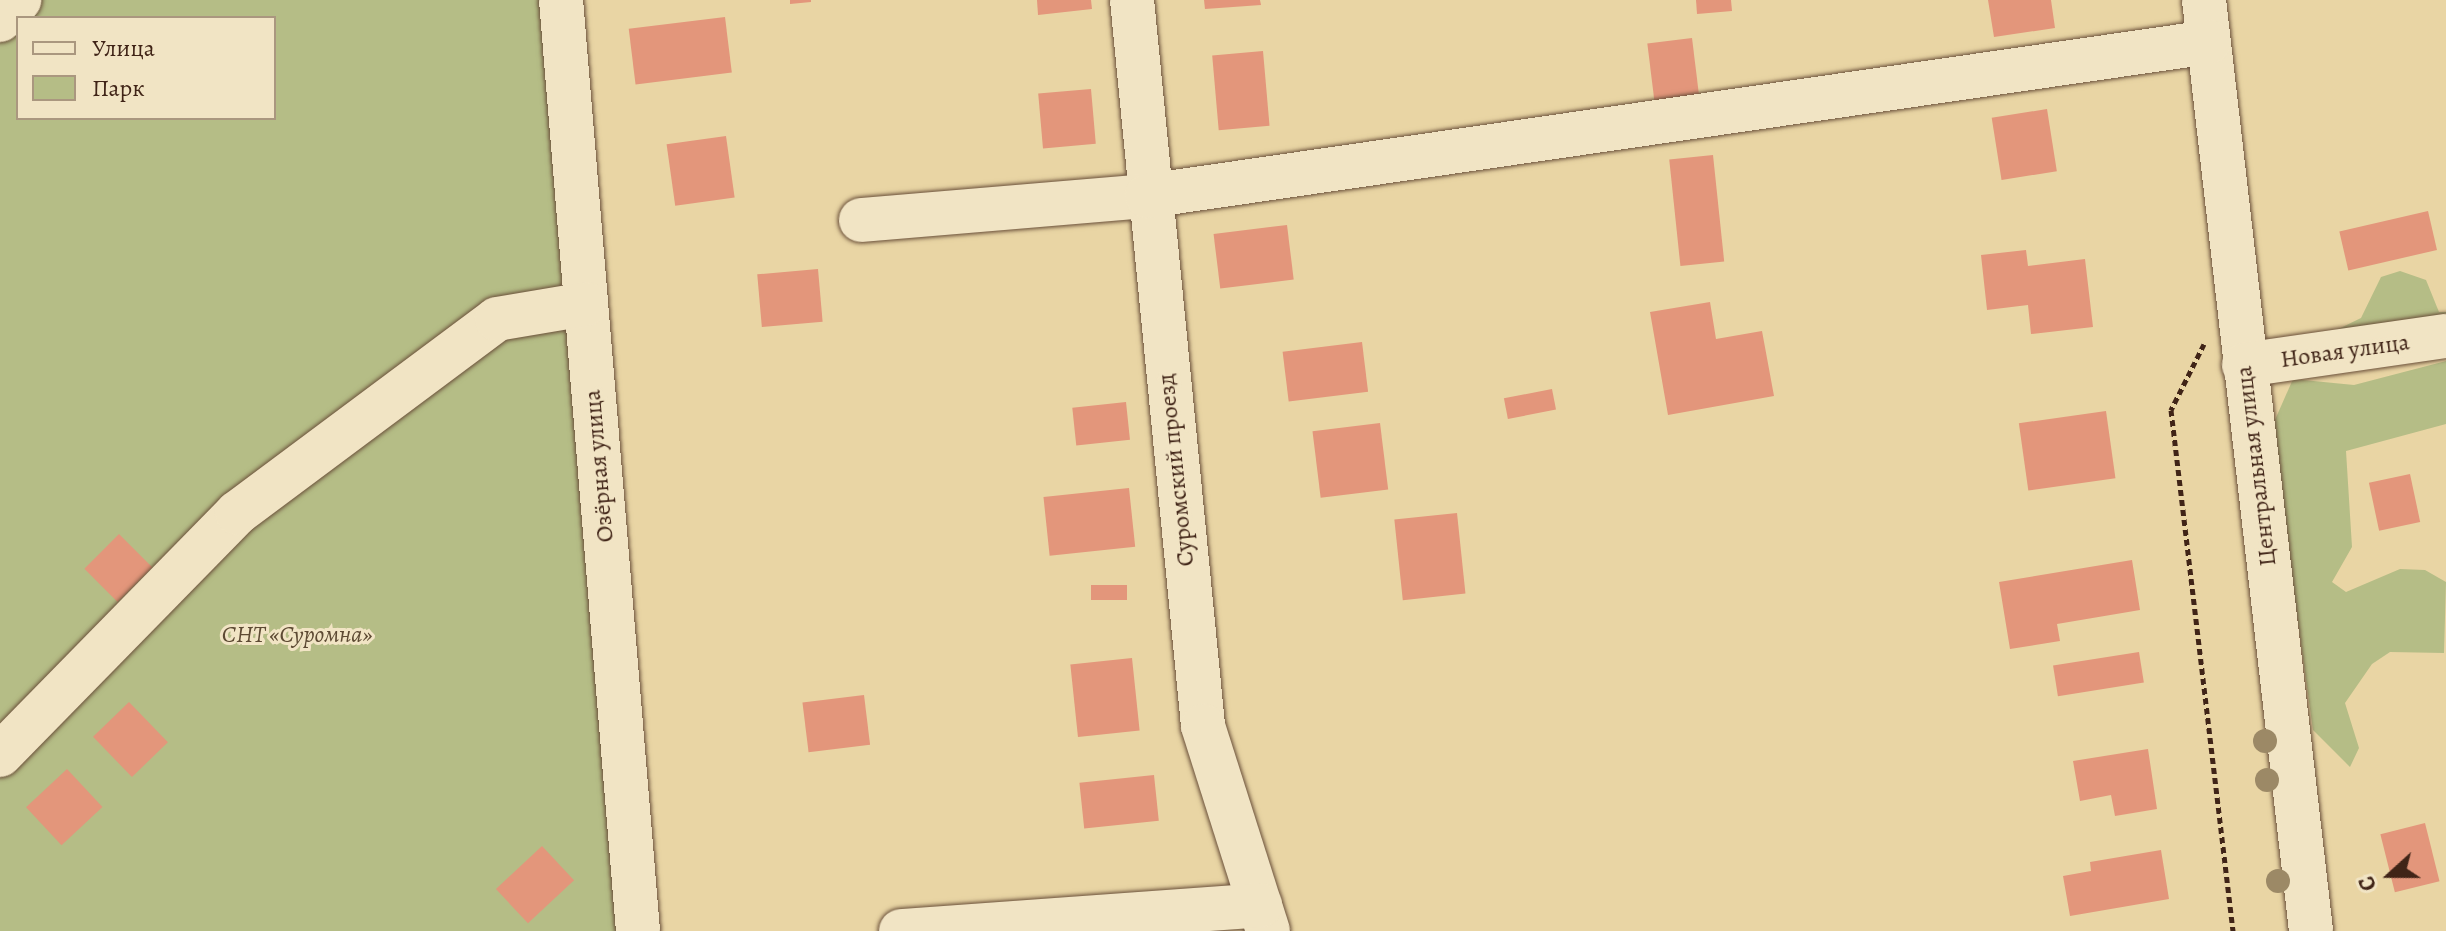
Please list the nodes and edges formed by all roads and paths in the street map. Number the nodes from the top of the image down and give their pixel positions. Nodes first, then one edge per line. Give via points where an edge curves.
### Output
1 (19, 0) edge
2 (561, 0) edge
3 (1132, 0) edge
4 (0, 20) edge
5 (2207, 21) edge
6 (1147, 196) junction
7 (861, 220) dead end
8 (2237, 303) junction
9 (586, 304) junction
10 (2446, 336) edge
11 (2244, 365) junction
12 (0, 755) edge
13 (1264, 918) edge
14 (638, 931) edge
15 (901, 931) edge
16 (2233, 931) edge
17 (2311, 931) edge

1 - 4 street
2 - 9 street, Озёрная улица
3 - 6 street, Суромский проезд
5 - 6 street
5 - 8 street, Центральная улица
6 - 7 street
6 - 13 street, Суромский проезд via 1203,726
8 - 11 street, Центральная улица
8 - 16 path via 2197,353 2171,410
9 - 12 street via 497,319 237,513
9 - 14 street, Озёрная улица
10 - 11 street, Новая улица
11 - 17 street, Центральная улица
13 - 15 street

